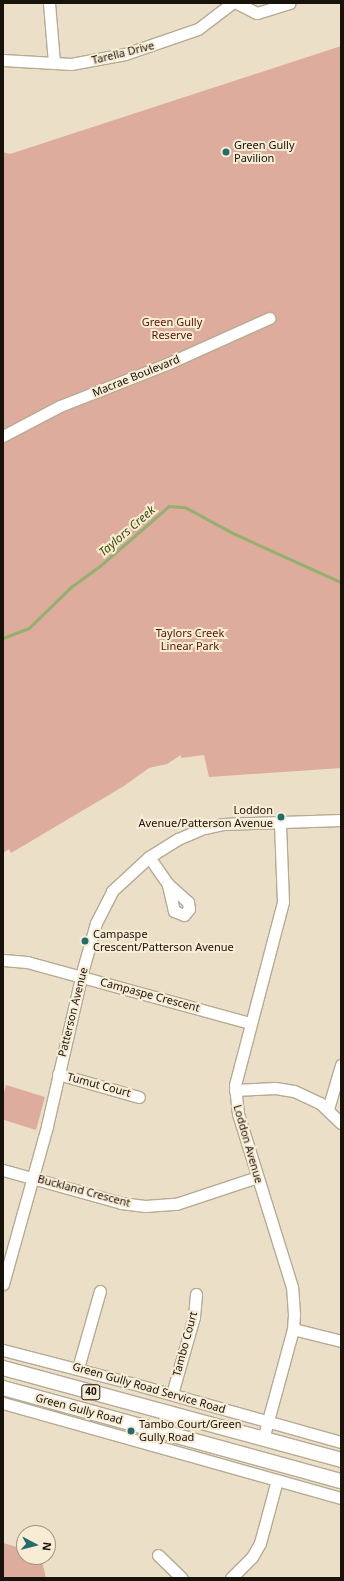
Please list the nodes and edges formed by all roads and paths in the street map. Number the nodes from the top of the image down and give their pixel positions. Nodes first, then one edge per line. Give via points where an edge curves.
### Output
1 (49, 3) edge
2 (232, 3) edge
3 (237, 3) edge
4 (290, 3) edge
5 (3, 60) edge
6 (54, 64) junction
7 (269, 318) dead end
8 (3, 436) edge
9 (341, 820) edge
10 (280, 823) junction
11 (149, 857) junction
12 (168, 884) dead end
13 (3, 960) edge
14 (81, 976) junction
15 (250, 1023) junction
16 (341, 1065) edge
17 (58, 1074) junction
18 (235, 1090) junction
19 (139, 1097) dead end
20 (328, 1109) junction
21 (341, 1123) edge
22 (3, 1170) edge
23 (32, 1177) junction
24 (258, 1177) junction
25 (3, 1284) edge
26 (100, 1291) dead end
27 (196, 1294) dead end
28 (293, 1329) junction
29 (341, 1341) edge
30 (3, 1350) edge
31 (3, 1368) edge
32 (78, 1368) junction
33 (3, 1388) edge
34 (172, 1394) junction
35 (3, 1403) edge
36 (268, 1421) junction
37 (262, 1439) junction
38 (341, 1442) edge
39 (257, 1457) junction
40 (341, 1460) edge
41 (252, 1473) junction
42 (277, 1480) junction
43 (341, 1480) edge
44 (341, 1498) edge
45 (158, 1556) dead end
46 (182, 1578) edge
47 (231, 1578) edge

1 - 6 street
2 - 6 street, Tarella Drive via 198,29 169,40 106,59
3 - 4 street via 257,13
5 - 6 street, Tarella Drive
7 - 8 street, Macrae Boulevard via 169,363 60,406
9 - 10 street, Patterson Avenue
10 - 11 street, Patterson Avenue via 204,828 178,838
10 - 15 street, Loddon Avenue via 282,902
11 - 12 street
11 - 14 street, Patterson Avenue via 127,875 107,899 96,923
13 - 14 street, Campaspe Crescent via 27,962
14 - 15 street, Campaspe Crescent
14 - 17 street, Patterson Avenue
15 - 18 street, Loddon Avenue
16 - 20 street
17 - 19 street, Tumut Court
17 - 23 street, Patterson Avenue
18 - 20 street via 284,1089 304,1095
18 - 24 street, Loddon Avenue via 238,1114
20 - 21 street
22 - 23 street, Buckland Crescent
23 - 24 street, Buckland Crescent via 121,1202 160,1206 200,1197
23 - 25 street, Patterson Avenue
24 - 28 street, Loddon Avenue via 292,1287
26 - 32 street
27 - 34 street, Tambo Court via 194,1317
28 - 29 street
28 - 36 street, Loddon Avenue
30 - 32 street, Green Gully Road Service Road
31 - 37 main road, Green Gully Road / 40
32 - 34 street, Green Gully Road Service Road
33 - 39 main road, Green Gully Road / 40
34 - 36 street, Green Gully Road Service Road
35 - 41 street
36 - 37 street, Loddon Avenue
36 - 38 street, Green Gully Road Service Road
37 - 39 main road
37 - 40 main road, Green Gully Road / 40
39 - 41 street
39 - 43 main road, Green Gully Road / 40
41 - 42 street
42 - 44 street
42 - 47 street via 260,1543 252,1557
45 - 46 street

